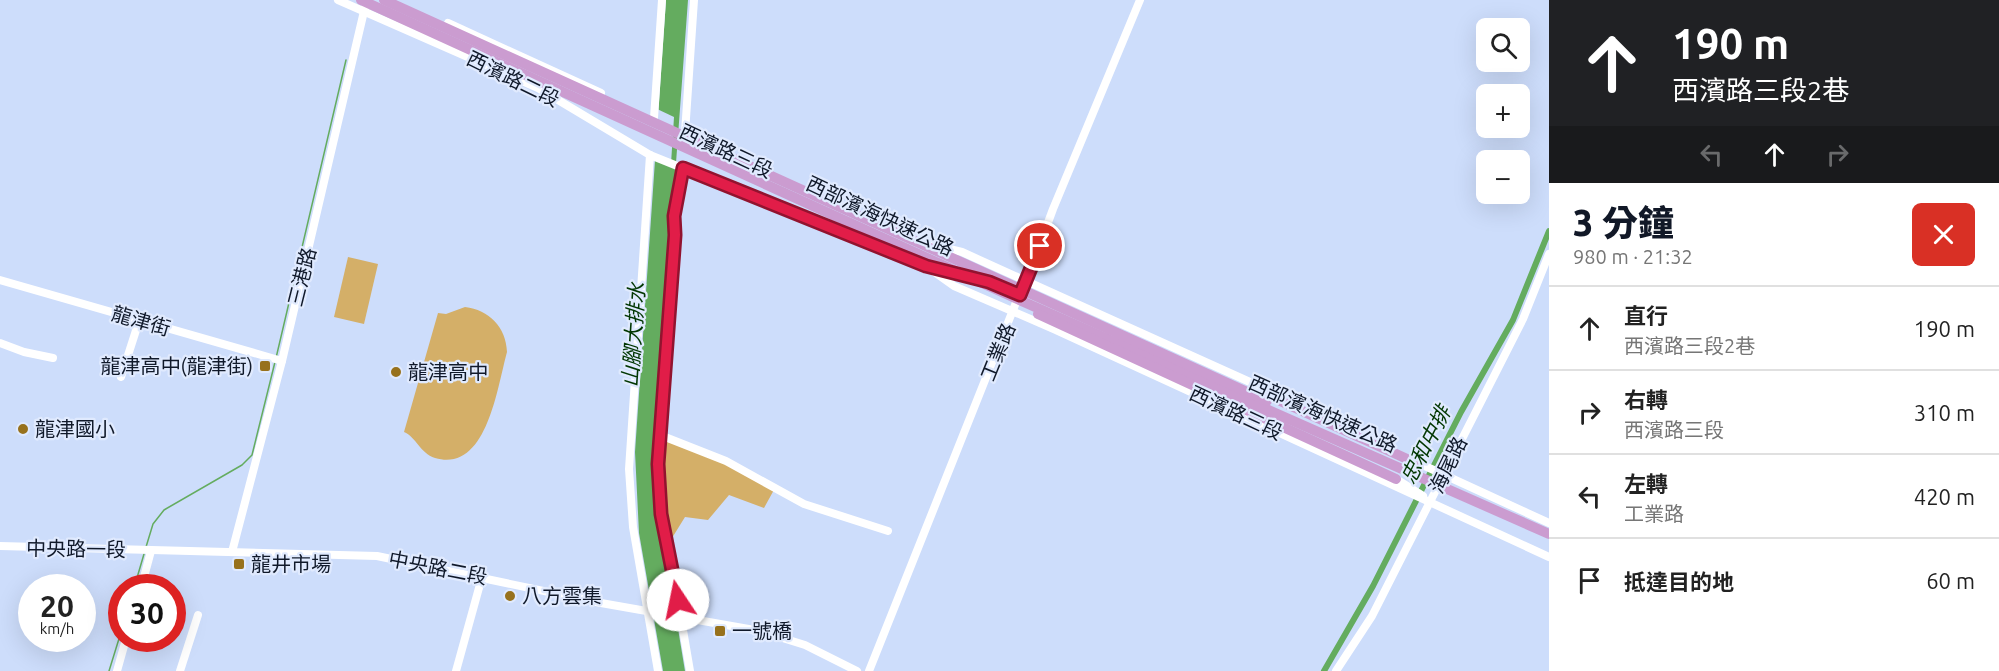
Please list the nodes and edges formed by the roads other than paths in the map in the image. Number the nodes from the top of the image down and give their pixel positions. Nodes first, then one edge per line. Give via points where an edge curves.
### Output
1 (338, 0) edge
2 (363, 0) edge
3 (384, 0) edge
4 (393, 0) edge
5 (662, 0) edge
6 (694, 0) edge
7 (1140, 0) edge
8 (364, 12) junction
9 (654, 118) junction
10 (685, 133) junction
11 (650, 154) junction
12 (683, 168) junction
13 (928, 244) junction
14 (1549, 254) edge
15 (926, 266) junction
16 (0, 280) edge
17 (989, 282) junction
18 (1026, 282) junction
19 (1017, 297) junction
20 (1066, 309) junction
21 (1014, 311) junction
22 (139, 321) junction
23 (0, 343) edge
24 (53, 358) dead end
25 (282, 361) junction
26 (121, 377) dead end
27 (660, 435) junction
28 (1365, 454) junction
29 (1422, 466) junction
30 (1439, 474) junction
31 (1396, 479) joint
32 (1435, 487) junction
33 (1414, 493) junction
34 (1425, 500) junction
35 (1549, 523) edge
36 (1549, 529) edge
37 (888, 531) dead end
38 (1549, 534) edge
39 (1549, 539) edge
40 (0, 546) edge
41 (151, 551) junction
42 (232, 552) junction
43 (1549, 557) edge
44 (145, 574) edge
45 (482, 576) junction
46 (649, 612) junction
47 (198, 615) dead end
48 (681, 617) junction
49 (122, 652) edge
50 (180, 669) edge
51 (117, 671) edge
52 (456, 671) edge
53 (658, 671) edge
54 (690, 671) edge
55 (857, 671) edge
56 (869, 671) edge
57 (1336, 671) edge

1 - 8 street, 西濱路二段
2 - 8 street, 三港路
2 - 19 highway, 西部濱海快速公路
3 - 20 highway, 西部濱海快速公路
4 - 9 street, 西濱路二段
5 - 9 street
6 - 10 street
7 - 18 street, 工業路
8 - 11 street, 西濱路二段 via 538,88
8 - 25 street, 三港路
9 - 10 street, 西濱路三段
10 - 13 street, 西濱路三段
11 - 12 street, 西濱路二段
11 - 46 street via 629,469 633,527
12 - 15 street, 西濱路三段
12 - 27 street via 674,216
13 - 17 street, 西濱路三段
13 - 18 street, 西濱路三段 via 962,252
14 - 30 street, 海尾路 via 1523,319
15 - 17 street, 西濱路三段
15 - 21 street, 西濱路三段 via 954,286
16 - 22 street, 龍津街
17 - 19 street, 西濱路三段
18 - 19 street, 工業路
18 - 29 street, 西濱路三段 via 1386,444
19 - 21 street, 工業路
19 - 28 street, 西濱路三段
19 - 31 highway via 1041,315 1152,369
19 - 38 highway, 西部濱海快速公路
20 - 29 highway via 1094,316
20 - 36 highway, 西部濱海快速公路
21 - 33 street, 西濱路三段
21 - 56 street, 工業路
22 - 25 street, 龍津街
22 - 26 street
23 - 24 street
25 - 42 street, 三港路
27 - 37 street via 726,461 804,504
27 - 48 street via 661,514
28 - 29 street
28 - 32 street, 西濱路三段
29 - 30 street, 西濱路三段
30 - 32 street, 海尾路
30 - 35 street, 西濱路三段
31 - 33 street
32 - 34 street, 海尾路
32 - 39 street, 西濱路三段
33 - 34 street, 西濱路三段
34 - 43 street, 西濱路三段
34 - 57 street, 海尾路 via 1371,616
40 - 41 street, 中央路一段
41 - 42 street, 中央路二段
41 - 44 street
42 - 45 street, 中央路二段 via 366,555
45 - 46 street, 中央路二段
45 - 52 street
46 - 48 street, 中央路二段
46 - 53 street
47 - 50 street
48 - 54 street
48 - 55 street, 中央路二段 via 770,634 805,645
49 - 51 street

